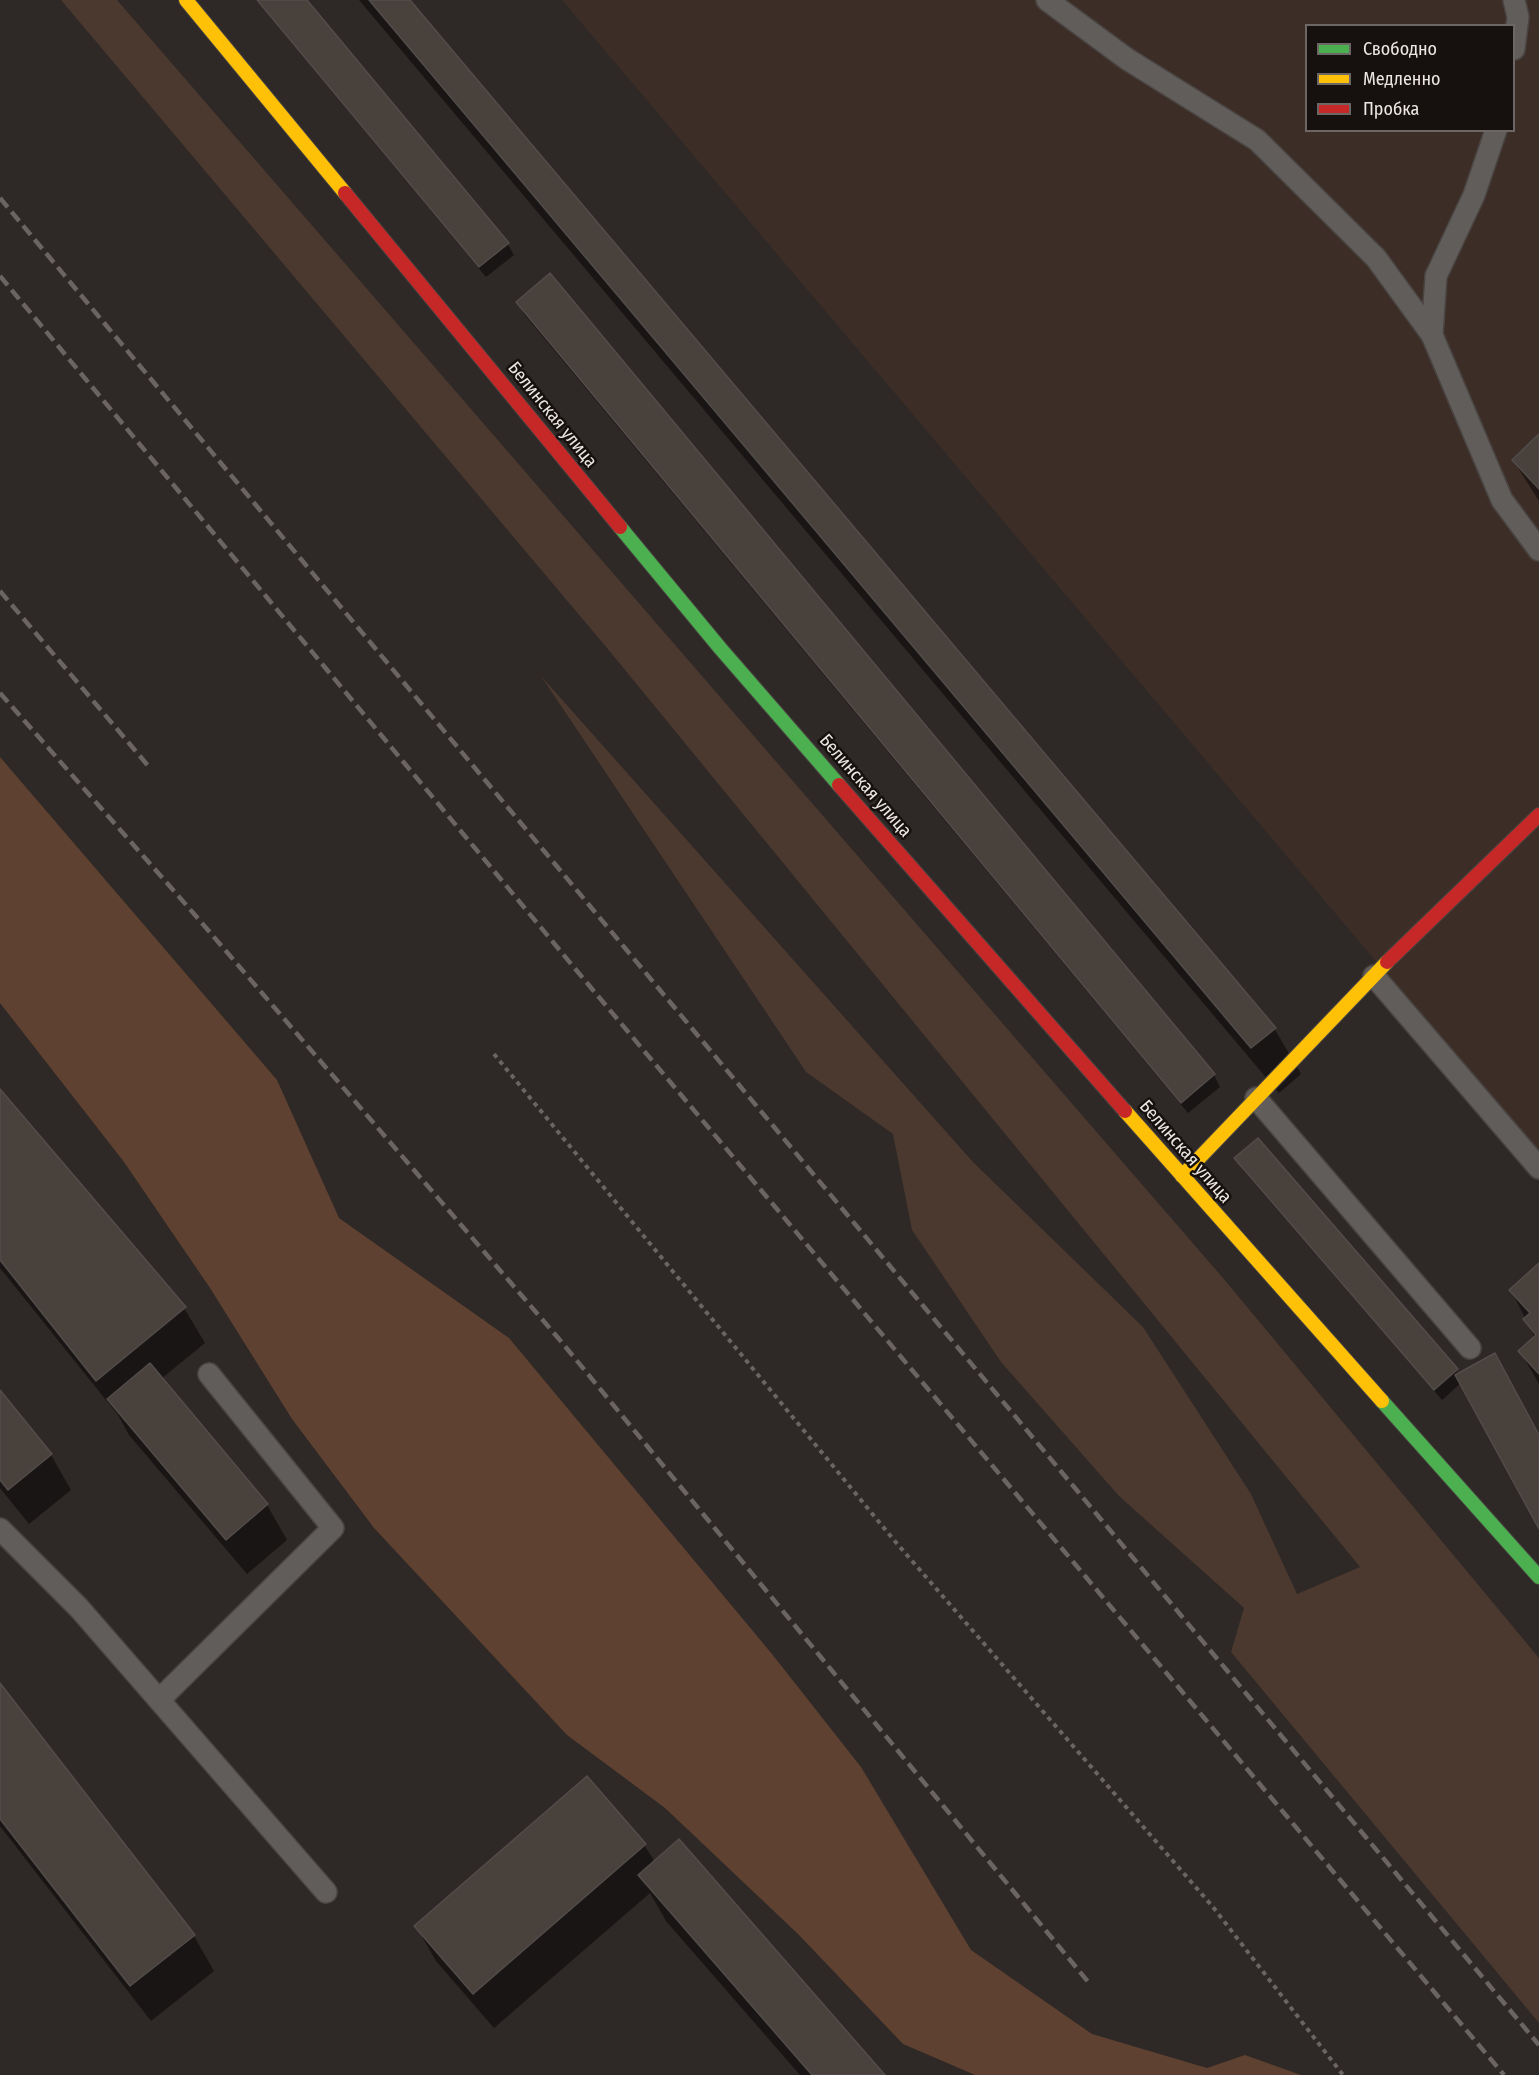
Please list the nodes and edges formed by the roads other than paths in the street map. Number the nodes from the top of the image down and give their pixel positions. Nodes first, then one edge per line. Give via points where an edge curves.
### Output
1 (186, 0) edge
2 (1047, 0) edge
3 (1514, 0) edge
4 (1515, 41) edge
5 (1495, 132) edge
6 (1432, 335) junction
7 (1539, 550) edge
8 (1539, 815) edge
9 (1374, 976) junction
10 (1256, 1098) junction
11 (1539, 1168) edge
12 (1182, 1176) junction
13 (1470, 1348) dead end
14 (209, 1374) dead end
15 (0, 1529) edge
16 (1539, 1577) edge
17 (159, 1700) junction
18 (326, 1892) dead end

1 - 12 street, Белинская улица via 720,648
2 - 6 lane via 1127,59 1257,140 1376,258
3 - 4 lane via 1518,17
5 - 6 lane via 1474,195 1436,276
6 - 7 lane via 1502,500
8 - 9 street
9 - 10 street
9 - 11 lane
10 - 12 street
10 - 13 lane
12 - 16 street, Белинская улица
14 - 17 lane via 333,1527
15 - 17 lane via 78,1608
17 - 18 lane

